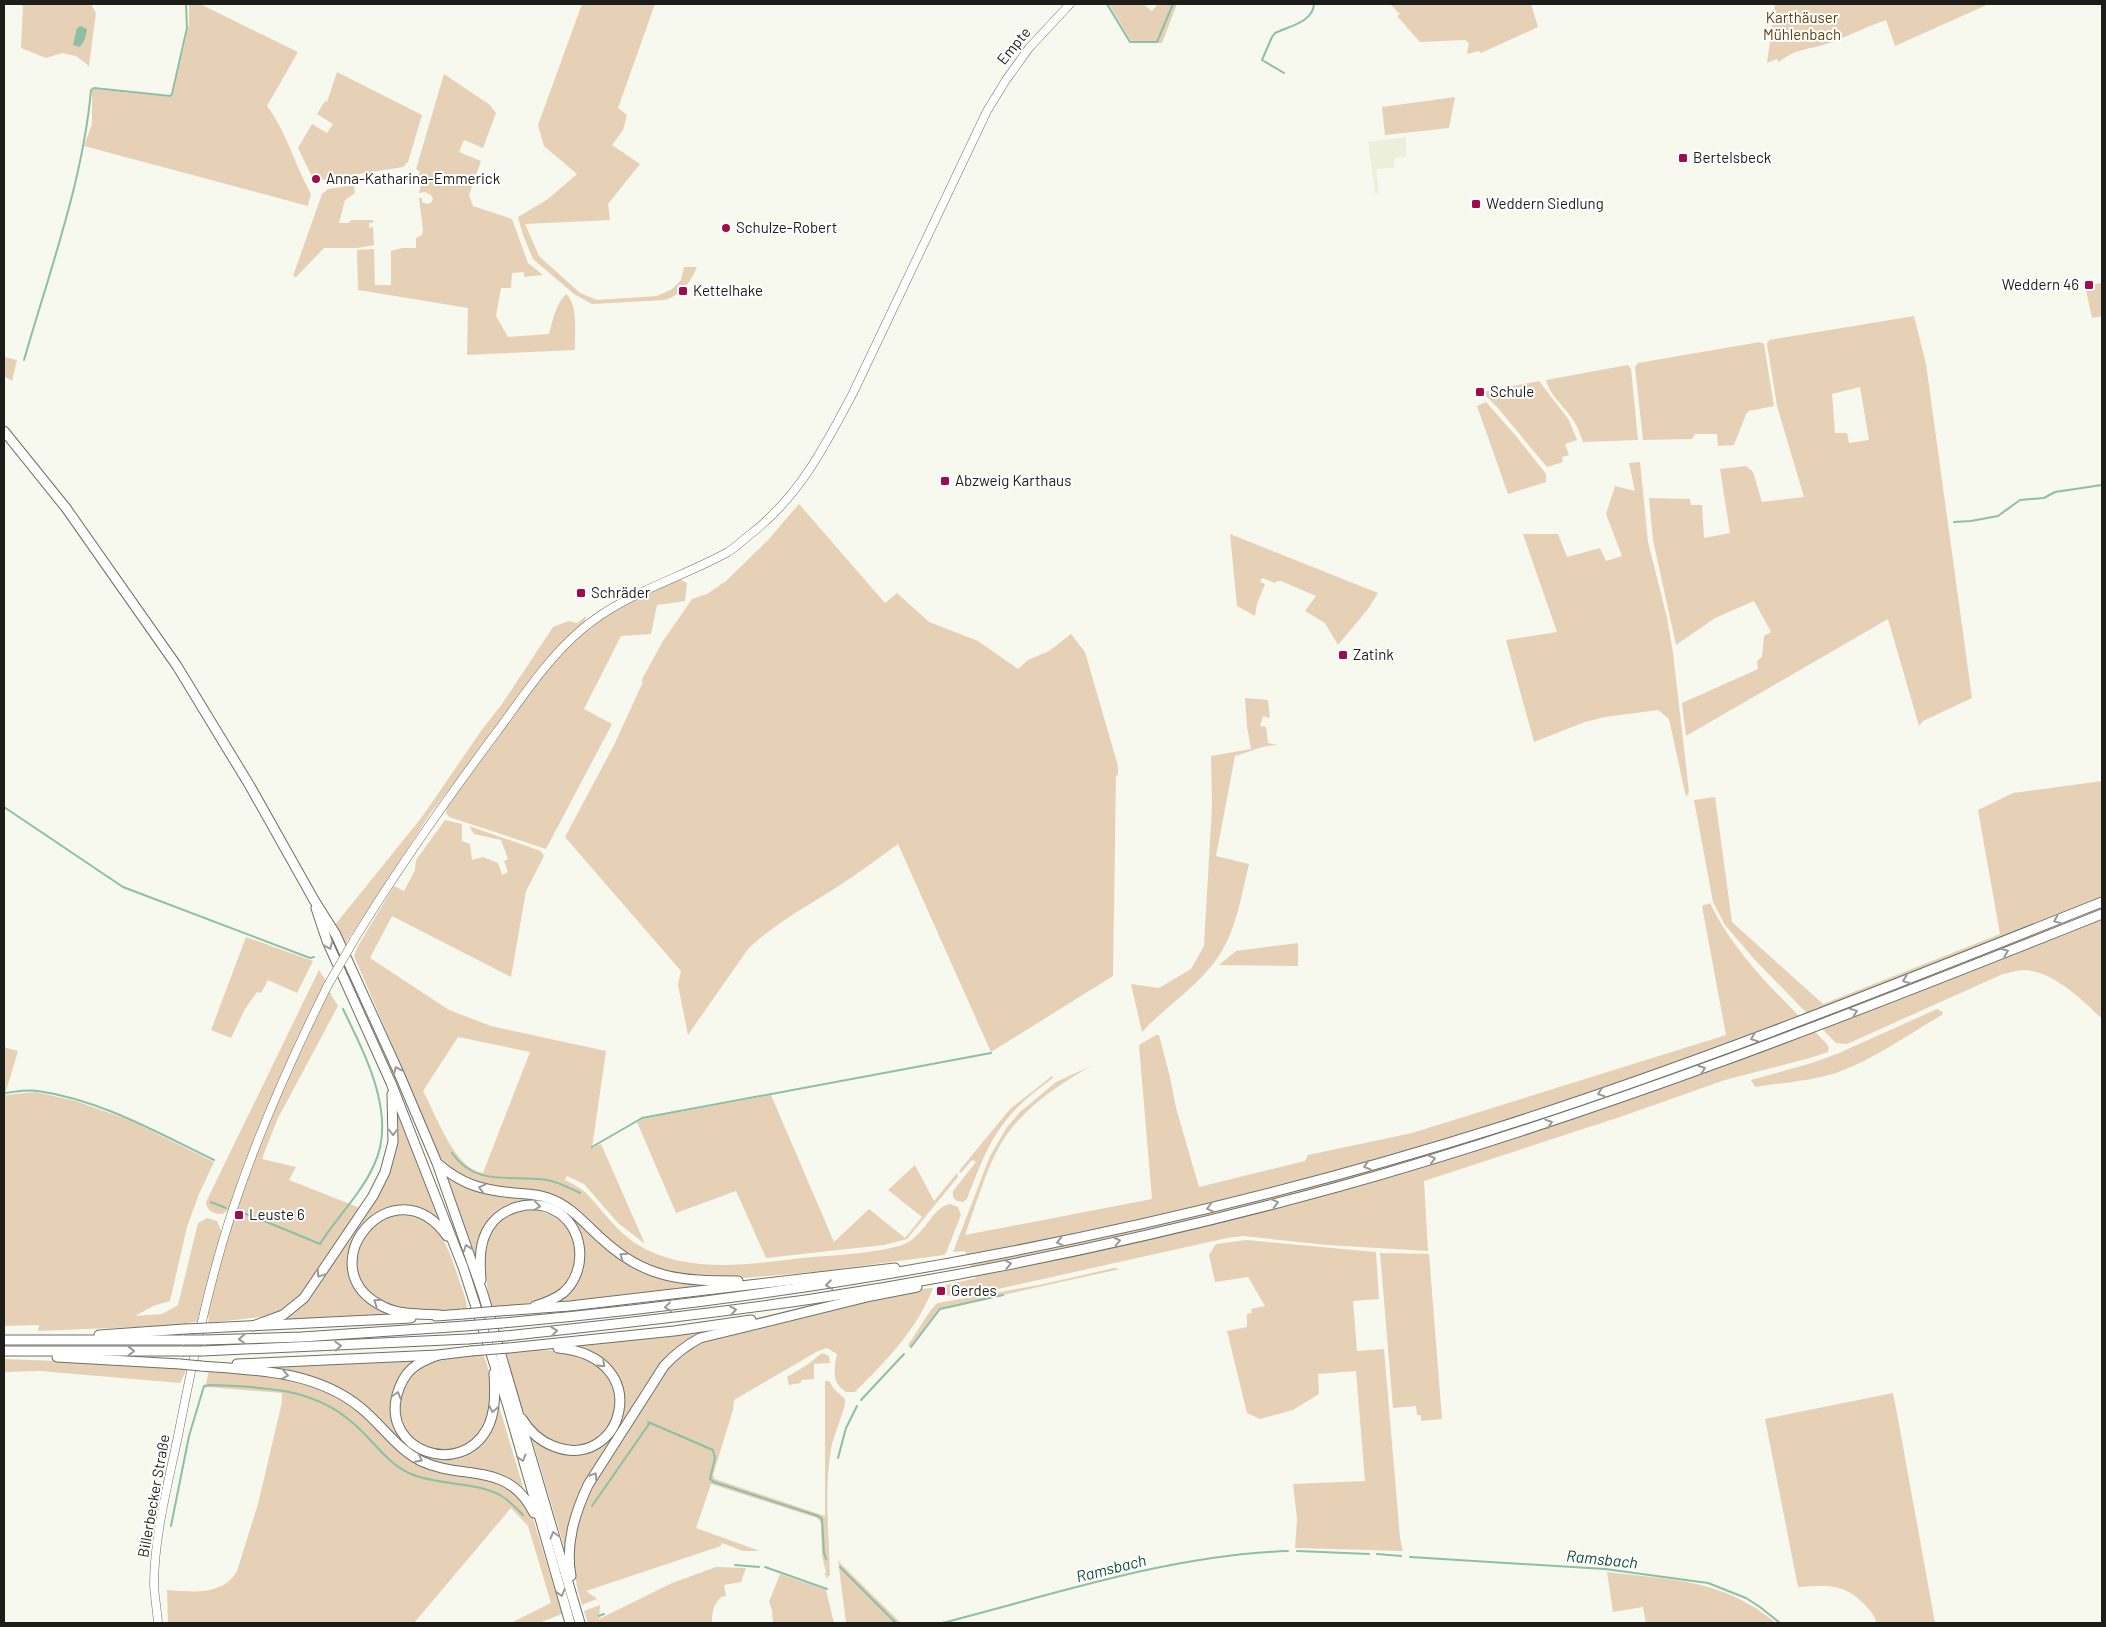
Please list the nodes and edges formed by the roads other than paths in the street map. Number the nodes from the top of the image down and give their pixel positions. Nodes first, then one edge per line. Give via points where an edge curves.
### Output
1 (1070, 4) edge
2 (4, 431) edge
3 (314, 900) junction
4 (2102, 902) edge
5 (2102, 914) edge
6 (354, 940) joint
7 (391, 1083) junction
8 (437, 1164) junction
9 (929, 1265) junction
10 (463, 1268) junction
11 (771, 1282) junction
12 (925, 1283) junction
13 (483, 1294) junction
14 (516, 1310) junction
15 (794, 1314) junction
16 (440, 1315) junction
17 (253, 1326) junction
18 (4, 1340) edge
19 (30, 1340) junction
20 (540, 1346) junction
21 (4, 1351) edge
22 (30, 1351) junction
23 (438, 1355) junction
24 (494, 1360) junction
25 (202, 1366) junction
26 (515, 1407) junction
27 (551, 1562) junction
28 (579, 1620) edge
29 (158, 1623) edge
30 (570, 1623) edge

1 - 6 main road, Empte via 1029,48 987,112 853,393 832,434 798,487 774,516 730,551 624,600 594,620 561,649 439,809
2 - 3 highway via 66,508 177,666
3 -> 7 highway via 327,941
8 -> 3 highway via 336,935
4 -> 9 highway via 1734,1046 1497,1127 1252,1198 1051,1244
12 -> 5 highway via 1207,1221 1342,1186 1502,1138 1739,1056
6 - 29 main road, Billerbecker Straße, bridge via 328,985 284,1077 241,1187 204,1308 158,1543 154,1585
7 - 10 highway
7 -> 17 highway via 393,1142 385,1172 373,1196 304,1298 283,1315
11 -> 8 highway via 715,1282 662,1276 627,1260 573,1212 553,1200 476,1187
13 -> 8 highway
9 - 11 highway
9 -> 19 highway, bridge via 831,1285 706,1302 502,1323 302,1337
16 -> 10 highway via 404,1314 373,1301 362,1291 355,1278 352,1257 357,1238 376,1218 392,1211 418,1213 440,1226
10 - 24 highway
11 - 14 highway
12 - 15 highway
22 -> 12 highway, bridge via 202,1351 468,1339 706,1313
13 -> 14 highway via 480,1254 491,1223 504,1212 521,1206 533,1204 553,1210 570,1224 577,1235 580,1262 575,1277 553,1299
13 - 26 highway
14 - 16 highway, bridge
15 - 20 highway
28 -> 15 highway via 568,1561 580,1502 588,1484 664,1366 685,1346 700,1338
16 - 17 highway
17 - 19 highway, bridge via 42,1335
18 - 19 highway
20 - 23 highway, bridge
20 -> 26 highway via 565,1348 596,1358 617,1383 619,1415 605,1438 576,1451 561,1449 535,1436
21 - 22 highway
22 - 25 highway, bridge via 47,1356
24 -> 23 highway via 495,1398 488,1428 480,1440 467,1449 452,1454 433,1454 419,1449 401,1431 395,1403 408,1371 421,1361
23 - 25 highway
24 -> 27 highway
25 -> 27 highway via 279,1373 321,1384 362,1408 406,1452 422,1462 504,1481 524,1498 533,1511
28 -> 26 highway
27 -> 30 highway

